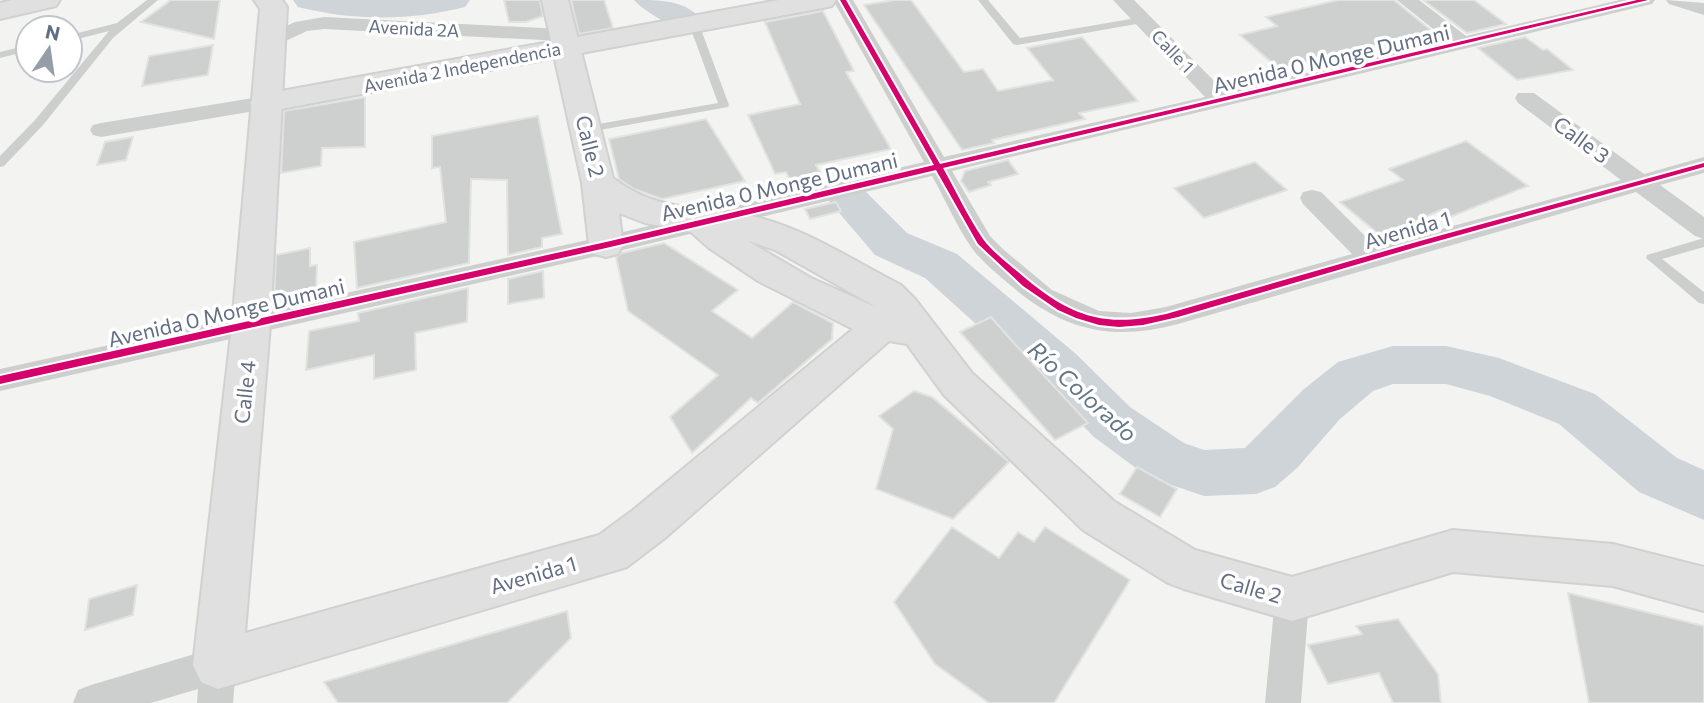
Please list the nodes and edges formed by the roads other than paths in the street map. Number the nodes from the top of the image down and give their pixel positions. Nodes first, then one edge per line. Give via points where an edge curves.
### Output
1 (47, 0) edge
2 (153, 0) edge
3 (267, 0) edge
4 (555, 0) edge
5 (823, 0) edge
6 (843, 0) edge
7 (984, 0) edge
8 (1123, 0) edge
9 (1407, 0) edge
10 (1645, 0) edge
11 (1676, 0) edge
12 (1704, 9) edge
13 (0, 11) edge
14 (1142, 20) junction
15 (694, 24) junction
16 (117, 26) junction
17 (84, 34) edge
18 (270, 41) junction
19 (564, 41) junction
20 (1464, 44) junction
21 (1526, 97) dead end
22 (1222, 101) junction
23 (265, 103) junction
24 (101, 130) dead end
25 (587, 130) junction
26 (0, 163) edge
27 (1704, 165) edge
28 (938, 166) junction
29 (1641, 182) junction
30 (598, 183) junction
31 (1312, 198) dead end
32 (789, 202) junction
33 (701, 221) junction
34 (744, 228) junction
35 (1704, 230) edge
36 (1704, 242) edge
37 (606, 245) junction
38 (1371, 257) junction
39 (1704, 299) edge
40 (902, 324) junction
41 (251, 325) junction
42 (0, 380) edge
43 (1704, 589) edge
44 (1292, 599) junction
45 (216, 684) edge
46 (91, 703) edge
47 (1283, 703) edge

1 - 13 main road
2 - 16 lane
3 - 18 main road, Calle 4 via 274,7
4 - 19 main road, Calle 2
5 - 15 main road, Avenida 2 Independencia
6 - 28 street
7 - 14 lane via 1017,42
8 - 14 street, Calle 1
9 - 20 street
10 - 20 street, Avenida 0 Monge Dumani
11 - 12 street
14 - 22 street, Calle 1
15 - 19 main road, Avenida 2 Independencia
15 - 25 lane via 724,105
16 - 17 lane
16 - 26 lane
18 - 19 street, Avenida 2A via 302,26 324,23
18 - 23 main road, Calle 4
19 - 23 main road, Avenida 2 Independencia
19 - 25 main road, Calle 2
20 - 22 street, Avenida 0 Monge Dumani
21 - 29 street, Calle 3
22 - 28 street, Avenida 0 Monge Dumani
23 - 24 street, Avenida 2 Independencia
23 - 41 main road, Calle 4
25 - 30 main road, Calle 2
27 - 29 street, Avenida 1
28 - 32 street, Avenida 0 Monge Dumani
28 - 38 street, Avenida 1 via 969,225 996,258 1075,315 1119,324 1176,315
29 - 35 street, Calle 3
29 - 38 street, Avenida 1
30 - 33 main road, Calle 2 via 619,200 645,211
30 - 37 main road
31 - 38 street
32 - 33 street, Avenida 0 Monge Dumani
32 - 34 street
33 - 34 main road, Calle 2
33 - 37 street, Avenida 0 Monge Dumani
33 - 40 main road, Calle 2 via 764,267
34 - 40 main road, Calle 2 via 787,240 888,295
36 - 39 lane via 1653,258
37 - 41 street, Avenida 0 Monge Dumani
40 - 44 main road, Calle 2 via 958,384 1099,516 1184,568
40 - 45 main road, Avenida 1 via 611,552
41 - 42 street, Avenida 0 Monge Dumani
41 - 45 main road, Calle 4
43 - 44 main road, Calle 2 via 1613,565 1453,551
44 - 47 street
45 - 46 street, Avenida 1

